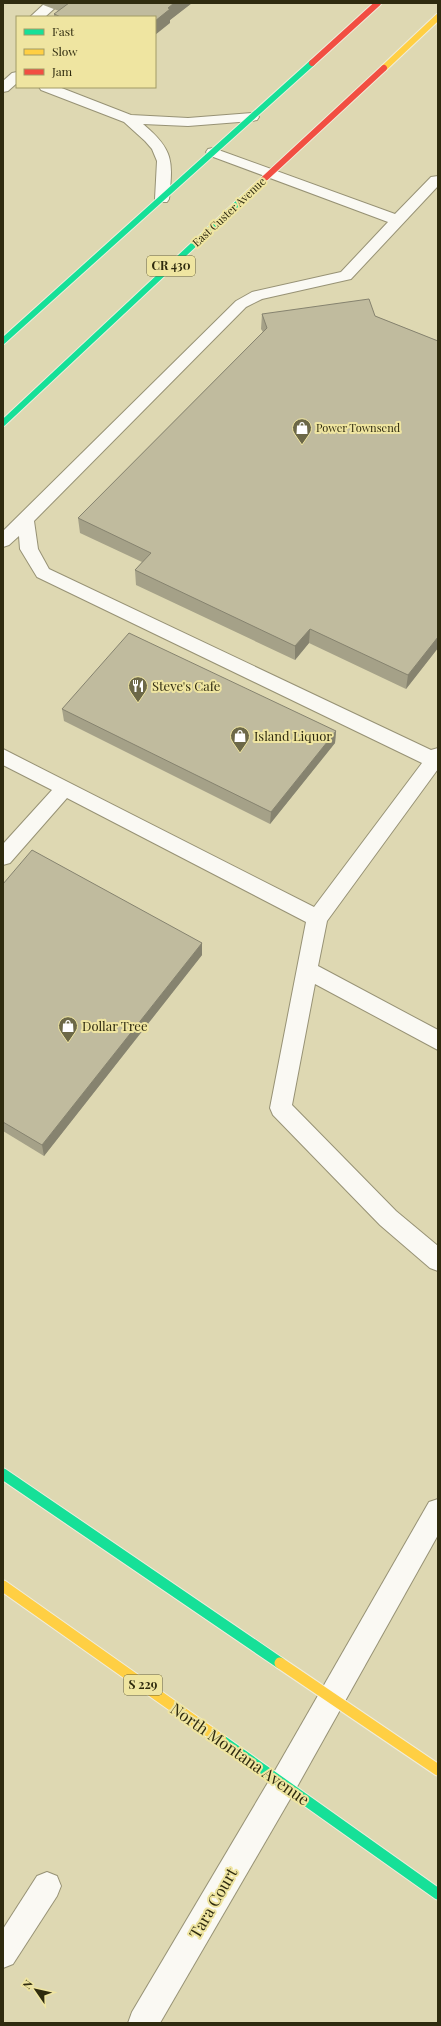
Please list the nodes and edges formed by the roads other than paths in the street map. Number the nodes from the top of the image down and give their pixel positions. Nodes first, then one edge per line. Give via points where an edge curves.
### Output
1 (378, 3) edge
2 (49, 7) dead end
3 (38, 16) edge
4 (438, 17) edge
5 (3, 71) edge
6 (16, 76) edge
7 (16, 77) edge
8 (3, 88) edge
9 (49, 88) edge
10 (252, 117) junction
11 (129, 119) junction
12 (213, 152) junction
13 (270, 173) junction
14 (438, 181) edge
15 (162, 199) junction
16 (398, 220) junction
17 (3, 341) edge
18 (3, 423) edge
19 (25, 520) junction
20 (3, 542) edge
21 (3, 756) edge
22 (436, 758) edge
23 (64, 789) junction
24 (3, 857) edge
25 (317, 918) junction
26 (307, 970) junction
27 (438, 1041) edge
28 (438, 1260) edge
29 (3, 1474) edge
30 (438, 1512) edge
31 (3, 1586) edge
32 (332, 1697) junction
33 (438, 1770) edge
34 (282, 1784) junction
35 (47, 1886) dead end
36 (438, 1894) edge
37 (3, 1954) edge
38 (143, 2023) edge

1 - 10 main road
2 - 3 lane
4 - 13 main road, East Custer Avenue / CR 430
5 - 6 lane
7 - 8 lane
9 - 11 lane
10 - 11 lane via 188,122
10 - 12 main road
11 - 15 lane via 161,150 164,161
12 - 13 lane
12 - 15 main road
13 - 16 lane
13 - 18 main road, East Custer Avenue / CR 430
14 - 16 lane via 436,180
15 - 17 main road
16 - 19 lane via 346,276 257,295 241,304
19 - 20 lane
19 - 22 lane via 29,548 43,573
21 - 23 lane
22 - 25 lane
23 - 24 lane
23 - 25 lane
25 - 26 lane
26 - 27 lane
26 - 28 lane via 281,1108 388,1218
29 - 32 main road
30 - 32 lane
31 - 34 main road, North Montana Avenue / S 229
32 - 33 main road
32 - 34 lane
34 - 36 main road, North Montana Avenue / S 229
34 - 38 street, Tara Court
35 - 37 lane

